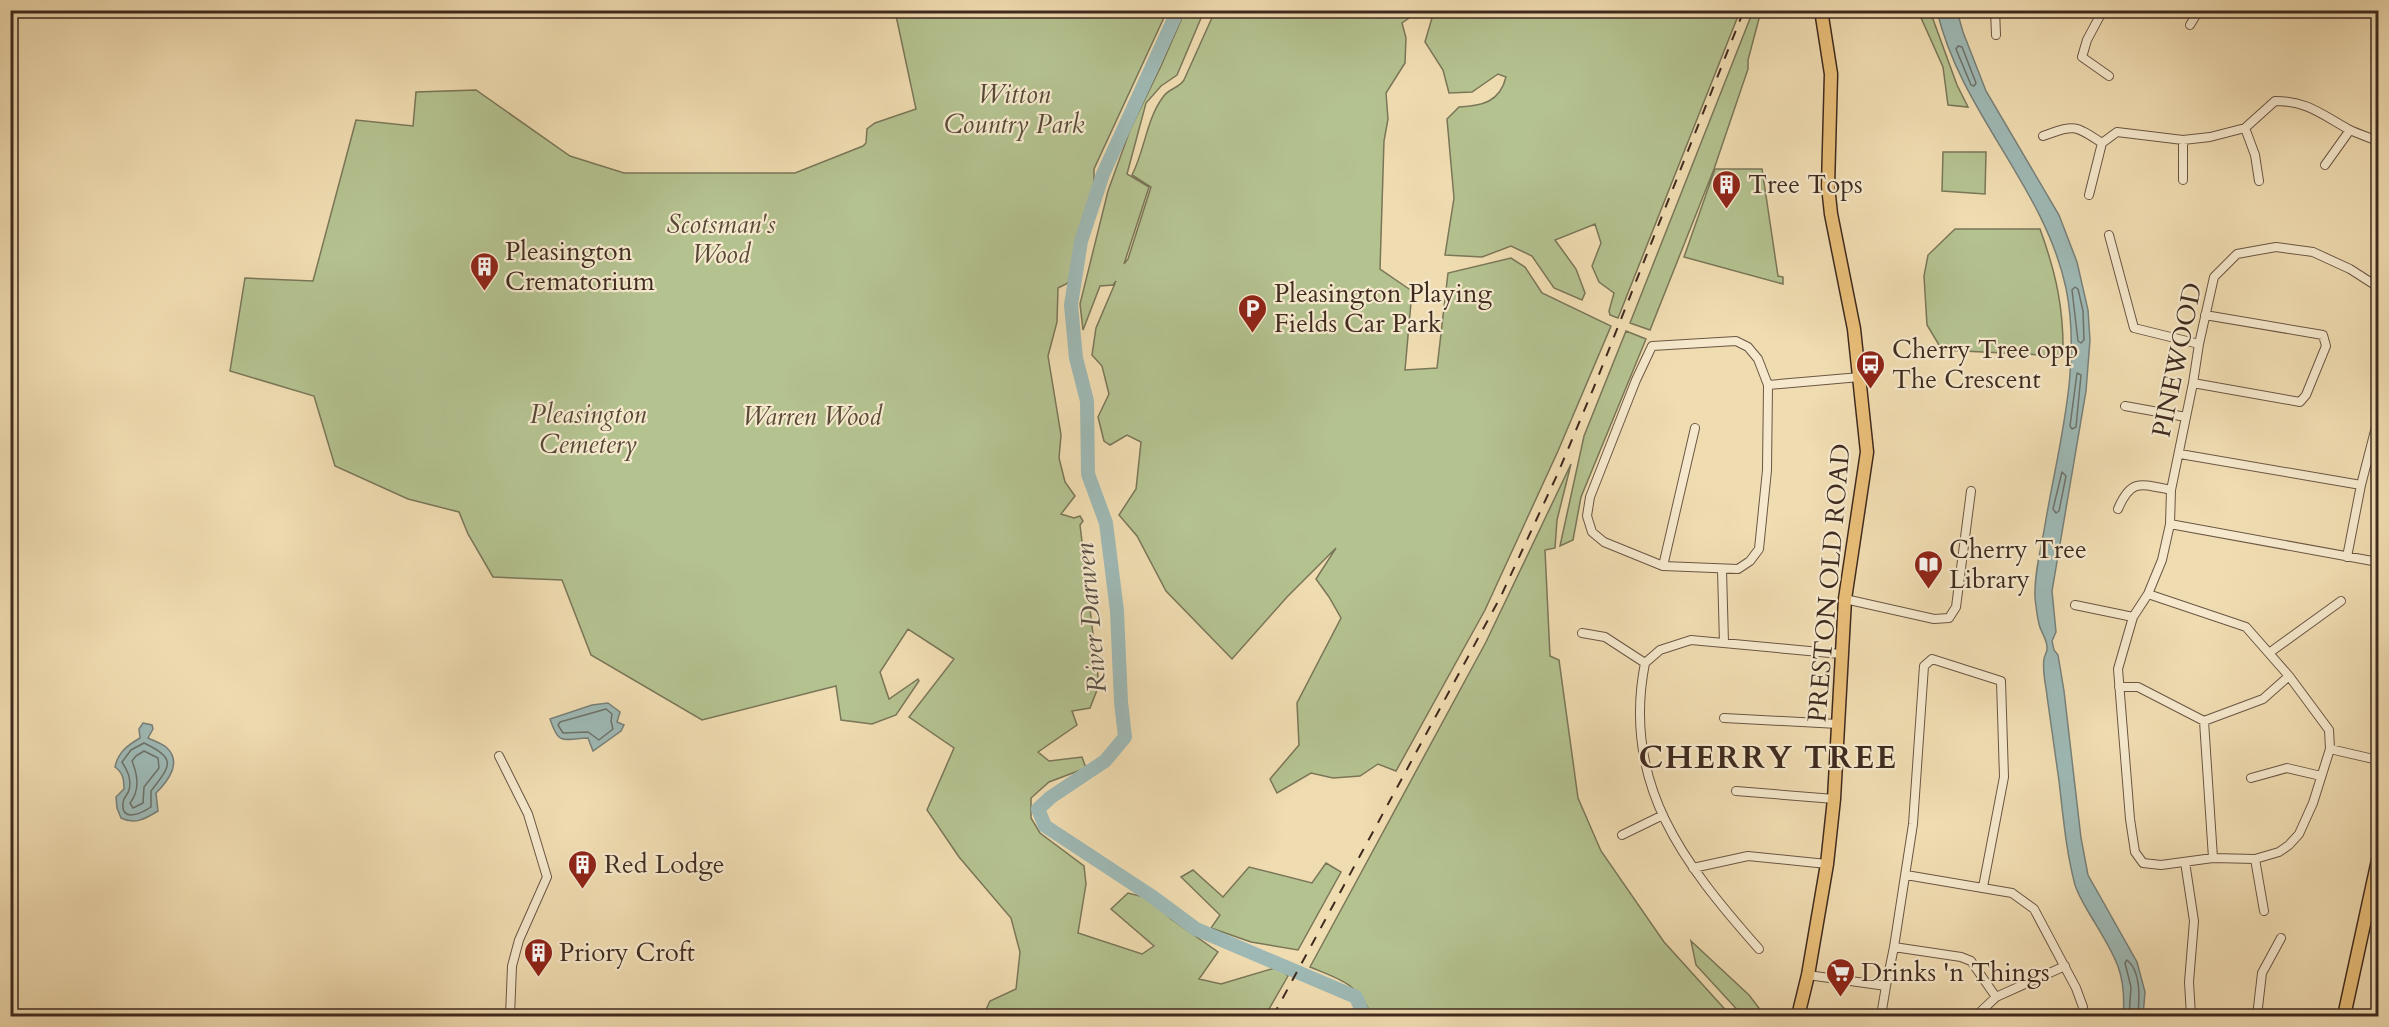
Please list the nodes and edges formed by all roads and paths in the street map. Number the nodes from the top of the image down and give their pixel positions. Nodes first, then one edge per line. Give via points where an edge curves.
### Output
1 (1821, 10) edge
2 (1995, 10) edge
3 (2199, 10) edge
4 (2101, 11) edge
5 (2190, 25) dead end
6 (1996, 35) dead end
7 (2109, 76) dead end
8 (2245, 128) junction
9 (2350, 130) junction
10 (2043, 136) dead end
11 (2183, 141) junction
12 (2379, 141) edge
13 (2102, 143) junction
14 (2325, 165) dead end
15 (2182, 180) dead end
16 (2259, 181) dead end
17 (2088, 195) dead end
18 (2109, 235) dead end
19 (2379, 287) edge
20 (2205, 315) junction
21 (2199, 344) junction
22 (1860, 377) junction
23 (2193, 382) junction
24 (1768, 386) junction
25 (2125, 406) dead end
26 (2186, 417) junction
27 (2379, 419) edge
28 (1695, 428) dead end
29 (2180, 453) junction
30 (2361, 485) junction
31 (2171, 490) junction
32 (1971, 491) dead end
33 (2118, 509) dead end
34 (2170, 524) junction
35 (2347, 557) junction
36 (2379, 562) edge
37 (1664, 566) junction
38 (1722, 570) junction
39 (2148, 594) junction
40 (1845, 599) junction
41 (2341, 601) dead end
42 (2075, 605) dead end
43 (2133, 617) junction
44 (1582, 633) dead end
45 (1724, 643) junction
46 (2269, 653) junction
47 (1841, 654) junction
48 (1645, 663) junction
49 (2289, 676) junction
50 (2119, 687) junction
51 (1724, 718) dead end
52 (2204, 721) junction
53 (1838, 724) junction
54 (2330, 749) junction
55 (499, 756) dead end
56 (2379, 760) edge
57 (2321, 776) junction
58 (2251, 778) dead end
59 (1736, 791) dead end
60 (1834, 800) junction
61 (1661, 816) junction
62 (1622, 835) dead end
63 (2213, 858) junction
64 (2255, 859) junction
65 (2379, 860) edge
66 (2185, 862) junction
67 (1827, 864) junction
68 (1692, 868) junction
69 (1906, 875) junction
70 (1983, 887) junction
71 (2264, 911) dead end
72 (2281, 938) dead end
73 (1894, 947) junction
74 (1759, 949) dead end
75 (2065, 966) junction
76 (1809, 975) junction
77 (1886, 986) junction
78 (1996, 997) junction
79 (510, 1017) edge
80 (1798, 1017) edge
81 (1881, 1017) edge
82 (1976, 1017) edge
83 (2082, 1017) edge
84 (2191, 1017) edge
85 (2257, 1017) edge
86 (2344, 1017) edge

1 - 22 main road, PRESTON OLD ROAD via 1831,74 1828,186
2 - 6 street
3 - 5 street
4 - 7 street via 2082,57
8 - 9 street via 2275,101 2293,101
8 - 11 street
8 - 16 street
9 - 12 street
9 - 14 street
10 - 13 street via 2072,126
11 - 13 street via 2117,132
11 - 15 street
13 - 17 street
18 - 21 street via 2134,328
19 - 20 street, PINEWOOD via 2350,268 2313,252 2276,247 2237,254 2214,277
20 - 21 street, PINEWOOD
20 - 23 street via 2323,335 2326,346 2300,402
21 - 23 street, PINEWOOD
22 - 24 street
22 - 40 main road, PRESTON OLD ROAD via 1867,452
23 - 26 street, PINEWOOD
24 - 37 street via 1758,359 1736,341 1652,346 1590,497 1587,516 1592,532 1604,542
24 - 38 street via 1767,470 1759,549 1738,569
25 - 26 street
26 - 29 street, PINEWOOD
27 - 30 street
28 - 37 street
29 - 30 street
29 - 31 street, PINEWOOD
30 - 35 street
31 - 33 street via 2133,485
31 - 34 street, PINEWOOD
32 - 40 street via 1956,607 1949,618 1935,619
34 - 35 street
34 - 39 street, PINEWOOD via 2162,560
35 - 36 street
37 - 38 street
38 - 45 street
39 - 43 street, PINEWOOD
39 - 46 street via 2246,627
40 - 47 main road, PRESTON OLD ROAD
41 - 46 street
42 - 43 street
43 - 50 street, PINEWOOD via 2118,669
44 - 48 street via 1605,637
45 - 47 street
45 - 48 street via 1691,640 1660,650
46 - 49 street
47 - 53 main road, PRESTON OLD ROAD
48 - 61 street via 1639,709 1642,744
49 - 52 street via 2263,699
49 - 54 street via 2329,730
50 - 52 street via 2138,687
50 - 66 street, PINEWOOD via 2135,852 2144,863
51 - 53 street
52 - 63 street
53 - 60 main road, PRESTON OLD ROAD
54 - 56 street
54 - 57 street
55 - 79 street via 528,814 547,877 519,940 512,966
57 - 58 street via 2287,768
57 - 64 street via 2299,834 2279,852
59 - 60 street
60 - 67 main road, PRESTON OLD ROAD
61 - 62 street
61 - 68 street
63 - 64 street
63 - 66 street
64 - 71 street
65 - 86 main road
66 - 84 street via 2194,921 2189,982
67 - 68 street via 1748,856
67 - 76 main road, PRESTON OLD ROAD
68 - 74 street
69 - 70 street
69 - 70 street via 1924,666 1932,659 2001,681 2004,777
69 - 73 street
70 - 75 street via 2013,893 2034,909
72 - 85 street via 2262,973
73 - 77 street
73 - 78 street via 1971,961
75 - 78 street
75 - 83 street via 2083,1007
76 - 77 street
76 - 80 main road, PRESTON OLD ROAD
77 - 81 street
78 - 82 street

